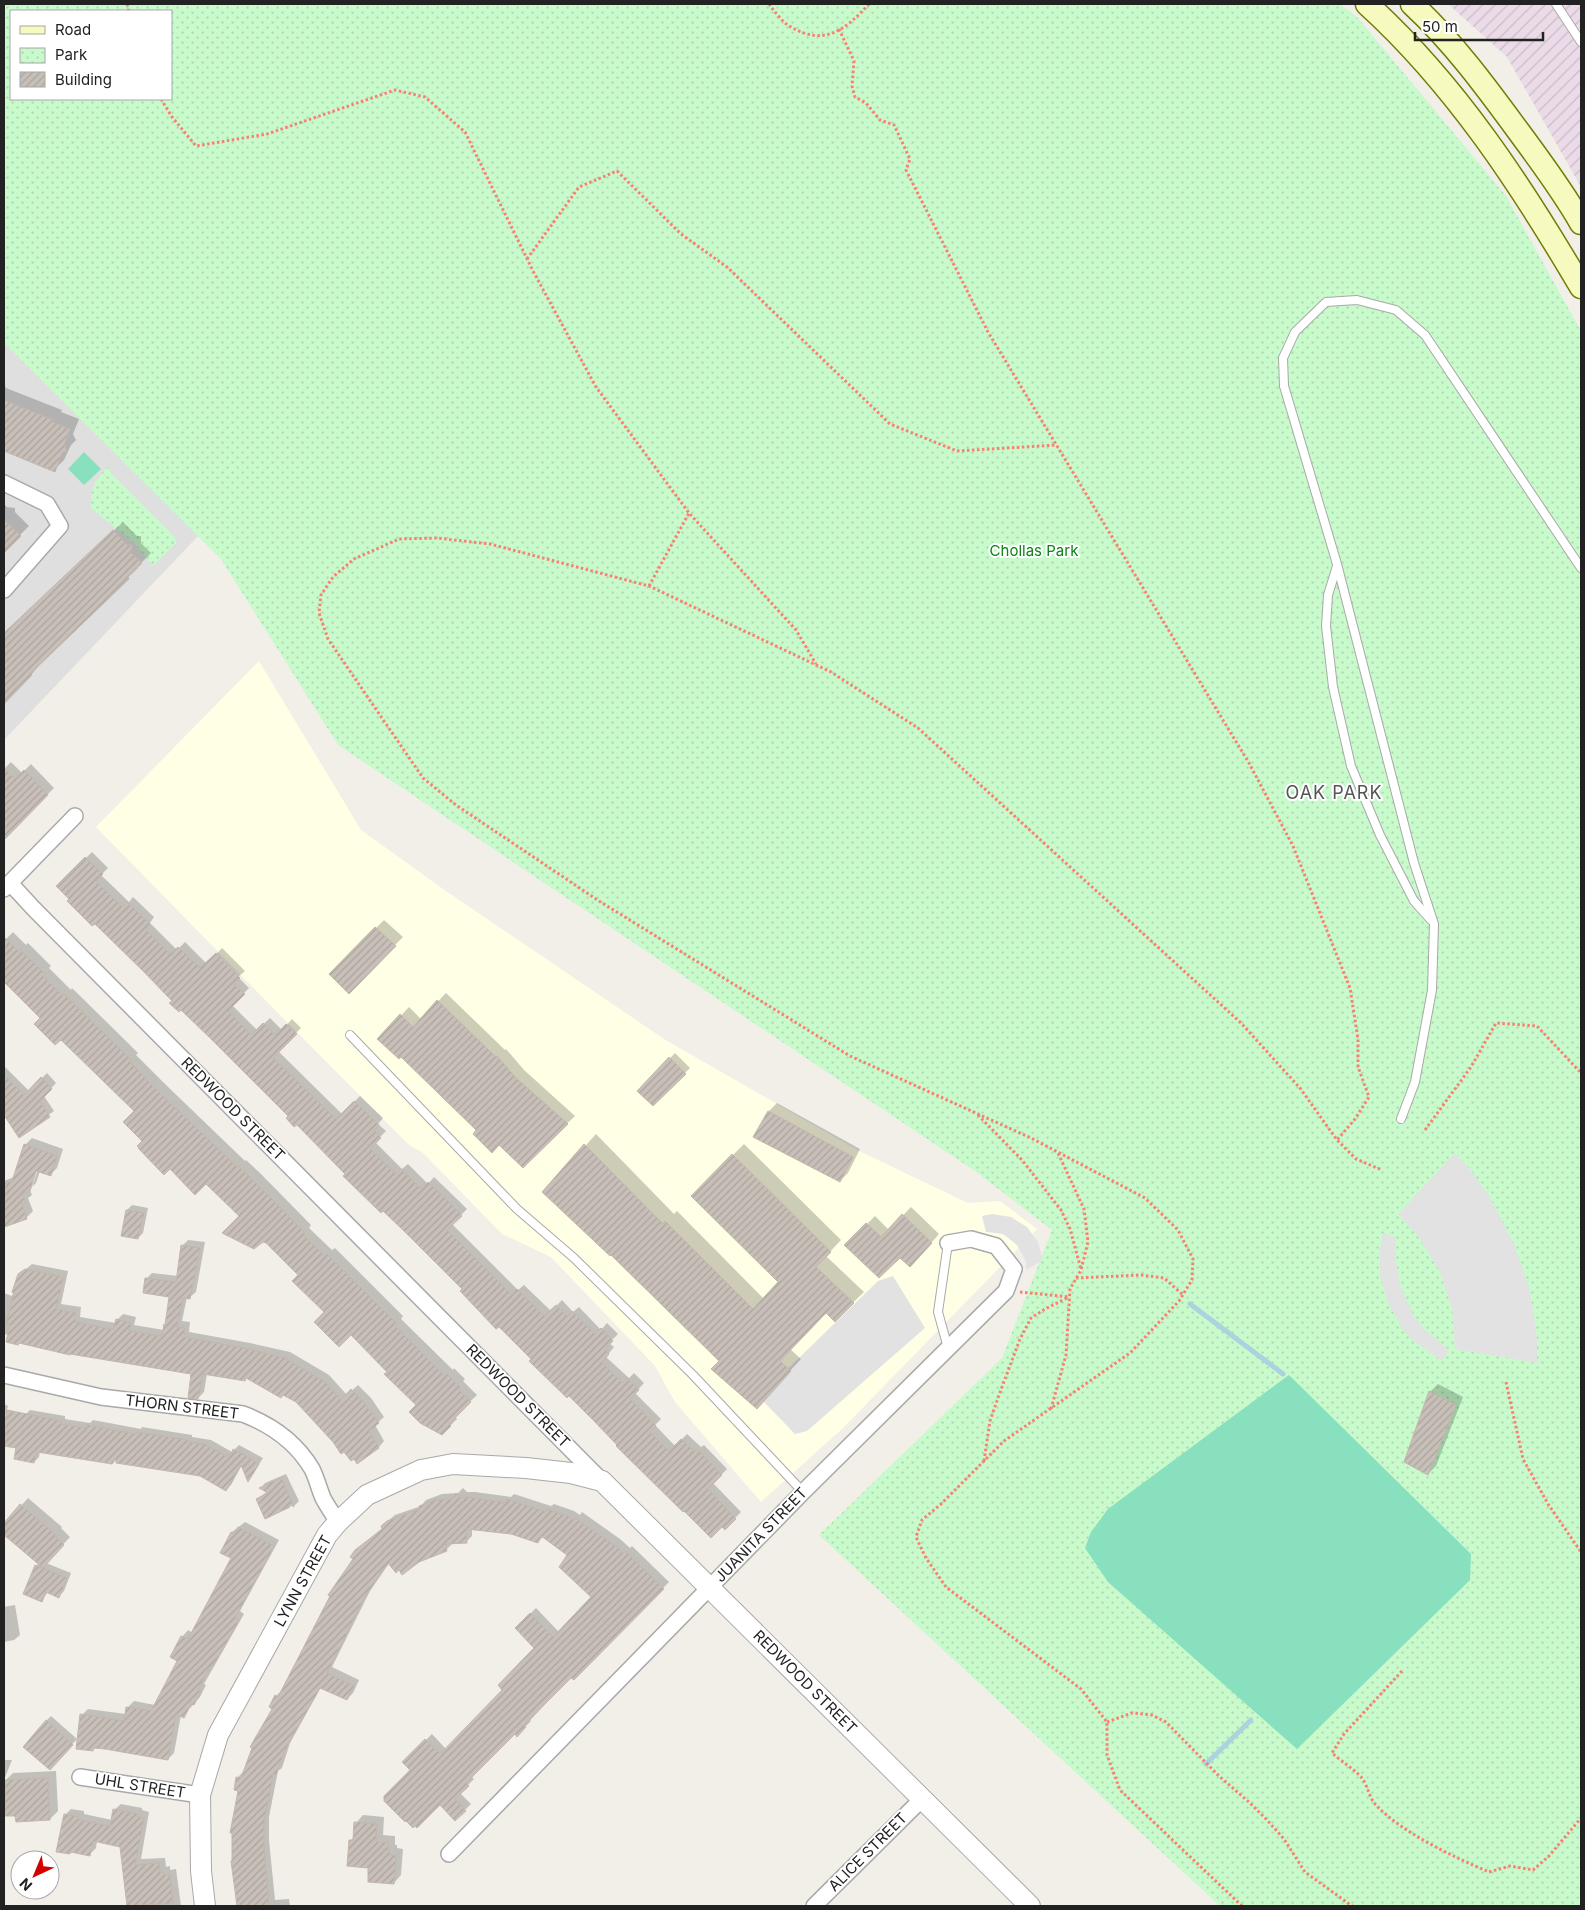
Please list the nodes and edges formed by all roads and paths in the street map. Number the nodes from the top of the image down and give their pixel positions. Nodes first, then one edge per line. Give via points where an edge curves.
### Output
1 (769, 4) edge
2 (869, 4) edge
3 (1367, 4) edge
4 (1412, 4) edge
5 (1556, 4) edge
6 (839, 29) junction
7 (1581, 42) edge
8 (162, 100) edge
9 (1581, 223) edge
10 (527, 258) junction
11 (1581, 287) edge
12 (1057, 446) junction
13 (4, 483) edge
14 (689, 513) junction
15 (1337, 564) junction
16 (1581, 568) edge
17 (649, 586) junction
18 (4, 590) edge
19 (816, 664) junction
20 (75, 816) dead end
21 (7, 886) edge
22 (1434, 924) junction
23 (350, 1035) dead end
24 (1581, 1073) edge
25 (976, 1113) junction
26 (1401, 1119) dead end
27 (1425, 1130) dead end
28 (1337, 1140) junction
29 (1058, 1152) junction
30 (1382, 1170) dead end
31 (948, 1243) joint
32 (1081, 1270) junction
33 (1076, 1278) junction
34 (1006, 1291) junction
35 (1183, 1295) junction
36 (1069, 1297) junction
37 (948, 1348) junction
38 (4, 1376) edge
39 (1506, 1382) dead end
40 (1051, 1409) junction
41 (983, 1462) junction
42 (602, 1481) junction
43 (803, 1492) junction
44 (338, 1522) junction
45 (1581, 1552) edge
46 (710, 1589) junction
47 (1402, 1671) dead end
48 (1107, 1722) junction
49 (80, 1777) dead end
50 (200, 1795) junction
51 (923, 1798) junction
52 (1581, 1818) edge
53 (449, 1854) dead end
54 (205, 1906) edge
55 (814, 1906) edge
56 (1030, 1906) edge
57 (1242, 1906) edge
58 (1352, 1906) edge

1 - 6 path via 790,26 816,37
2 - 6 path via 852,22
3 - 11 main road via 1395,30 1476,124 1538,214
4 - 9 main road via 1437,28 1490,92 1568,199
5 - 7 lane
6 - 12 path via 854,60 852,86 855,97 866,103 880,120 894,125 910,159 906,170 988,332
8 - 10 path via 196,146 267,134 395,90 425,98 465,132
10 - 12 path via 579,187 617,171 681,234 727,267 890,424 957,451
10 - 14 path via 596,387
12 - 28 path via 1249,763 1293,846 1350,988 1358,1039 1358,1067 1369,1097
13 - 18 street via 47,504 60,526
14 - 17 path
14 - 19 path via 796,630
15 - 16 lane via 1284,386 1283,358 1295,332 1326,302 1357,300 1396,310 1425,335
15 - 22 lane via 1414,863
15 - 22 lane via 1328,594 1326,626 1332,687 1351,766 1380,835 1414,901
17 - 19 path
17 - 25 path via 490,544 437,538 399,539 354,559 333,577 321,595 319,613 328,639 422,778 456,805 599,901 850,1056
19 - 28 path via 918,728 1241,1023 1300,1088
20 - 21 street
21 - 42 street, REDWOOD STREET via 34,909
22 - 26 lane via 1432,990 1415,1082
23 - 43 lane via 517,1209 574,1258 693,1375
24 - 27 path via 1537,1026 1496,1023 1471,1067
25 - 29 path
25 - 32 path via 1022,1160 1061,1210
28 - 30 path via 1356,1159
29 - 32 path via 1084,1209 1088,1242
29 - 35 path via 1145,1198 1178,1230 1193,1259 1192,1280
31 - 34 street, JUANITA STREET via 972,1239 996,1246 1014,1270
31 - 37 lane via 938,1312
32 - 33 path
33 - 35 path via 1141,1275 1164,1278
33 - 36 path
34 - 36 path
34 - 37 street, JUANITA STREET
35 - 40 path via 1180,1302 1130,1353
36 - 40 path via 1066,1355
36 - 41 path via 1031,1318 1020,1339 990,1421
37 - 43 street, JUANITA STREET
38 - 44 street, THORN STREET via 101,1397 243,1414 258,1420 297,1448 313,1471 322,1497
39 - 45 path via 1523,1459 1548,1504
40 - 41 path via 1004,1441
41 - 48 path via 922,1520 916,1537 926,1558 946,1587 1081,1689
42 - 44 street, LYNN STREET via 526,1468 454,1464 421,1470 367,1495
42 - 46 street, REDWOOD STREET
43 - 46 street, JUANITA STREET
44 - 50 street, LYNN STREET via 327,1536 218,1735
46 - 51 street, REDWOOD STREET
46 - 53 street, JUANITA STREET
47 - 52 path via 1344,1734 1332,1753 1362,1778 1374,1804 1420,1838 1489,1872 1510,1866 1533,1870
48 - 57 path via 1107,1755 1120,1790
48 - 58 path via 1132,1713 1152,1715 1166,1722 1266,1819 1284,1839 1305,1872
49 - 50 street, UHL STREET
50 - 54 street, LYNN STREET
51 - 55 street, ALICE STREET
51 - 56 street, REDWOOD STREET

